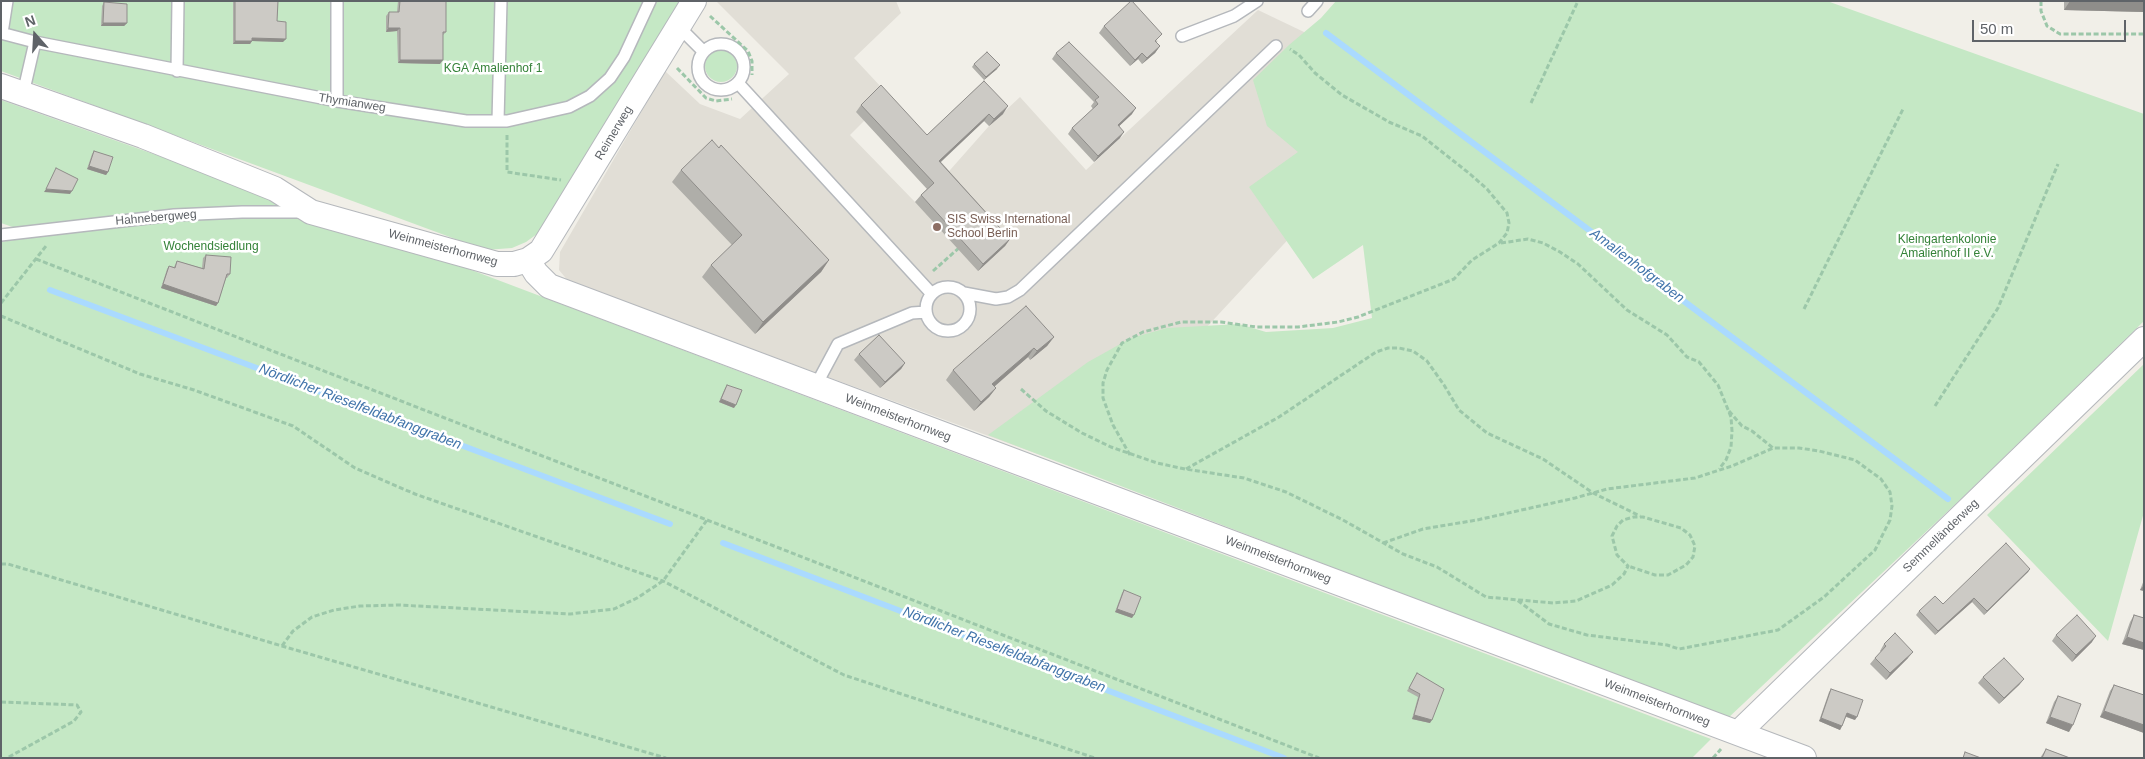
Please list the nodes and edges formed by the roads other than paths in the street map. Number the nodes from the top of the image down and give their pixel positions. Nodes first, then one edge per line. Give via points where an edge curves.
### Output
1 (7, 1) edge
2 (178, 1) edge
3 (337, 1) edge
4 (501, 1) edge
5 (650, 1) edge
6 (1257, 1) edge
7 (1317, 1) edge
8 (702, 8) edge
9 (1308, 11) dead end
10 (678, 27) junction
11 (2, 33) edge
12 (1182, 36) dead end
13 (36, 42) junction
14 (1276, 46) road end
15 (703, 51) junction
16 (177, 71) junction
17 (1, 86) edge
18 (742, 87) junction
19 (23, 94) junction
20 (337, 101) junction
21 (503, 121) junction
22 (311, 212) junction
23 (1, 235) edge
24 (528, 260) junction
25 (964, 292) junction
26 (931, 293) junction
27 (926, 312) junction
28 (2144, 339) edge
29 (815, 387) junction
30 (1738, 733) junction
31 (1804, 758) edge

1 - 11 lane
2 - 16 lane
3 - 20 lane
4 - 21 lane
5 - 21 lane, Thymianweg via 624,57 610,78 590,96 569,107
6 - 12 lane via 1234,16
7 - 9 lane
8 - 10 street, Reimerweg
10 - 15 lane
10 - 24 street, Reimerweg via 541,251
11 - 13 lane, Thymianweg
13 - 16 lane, Thymianweg
13 - 19 lane
14 - 25 lane via 1020,290 996,299
15 - 18 lane via 697,65 701,80 706,85 720,90
15 - 18 lane via 710,46 724,44 738,51 744,65
16 - 20 lane, Thymianweg
17 - 19 street, Weinmeisterhornweg
18 - 26 lane
19 - 22 street, Weinmeisterhornweg via 143,136 275,189
20 - 21 lane, Thymianweg via 466,121
22 - 23 lane, Hahnebergweg via 174,215
22 - 24 street, Weinmeisterhornweg via 497,264
24 - 29 street, Weinmeisterhornweg via 549,286
25 - 26 lane via 951,286
25 - 27 lane via 970,314 962,327 940,330 933,326
26 - 27 lane
27 - 29 lane via 912,313 838,344
28 - 30 street, Semmelländerweg
29 - 30 street, Weinmeisterhornweg
30 - 31 street, Weinmeisterhornweg

